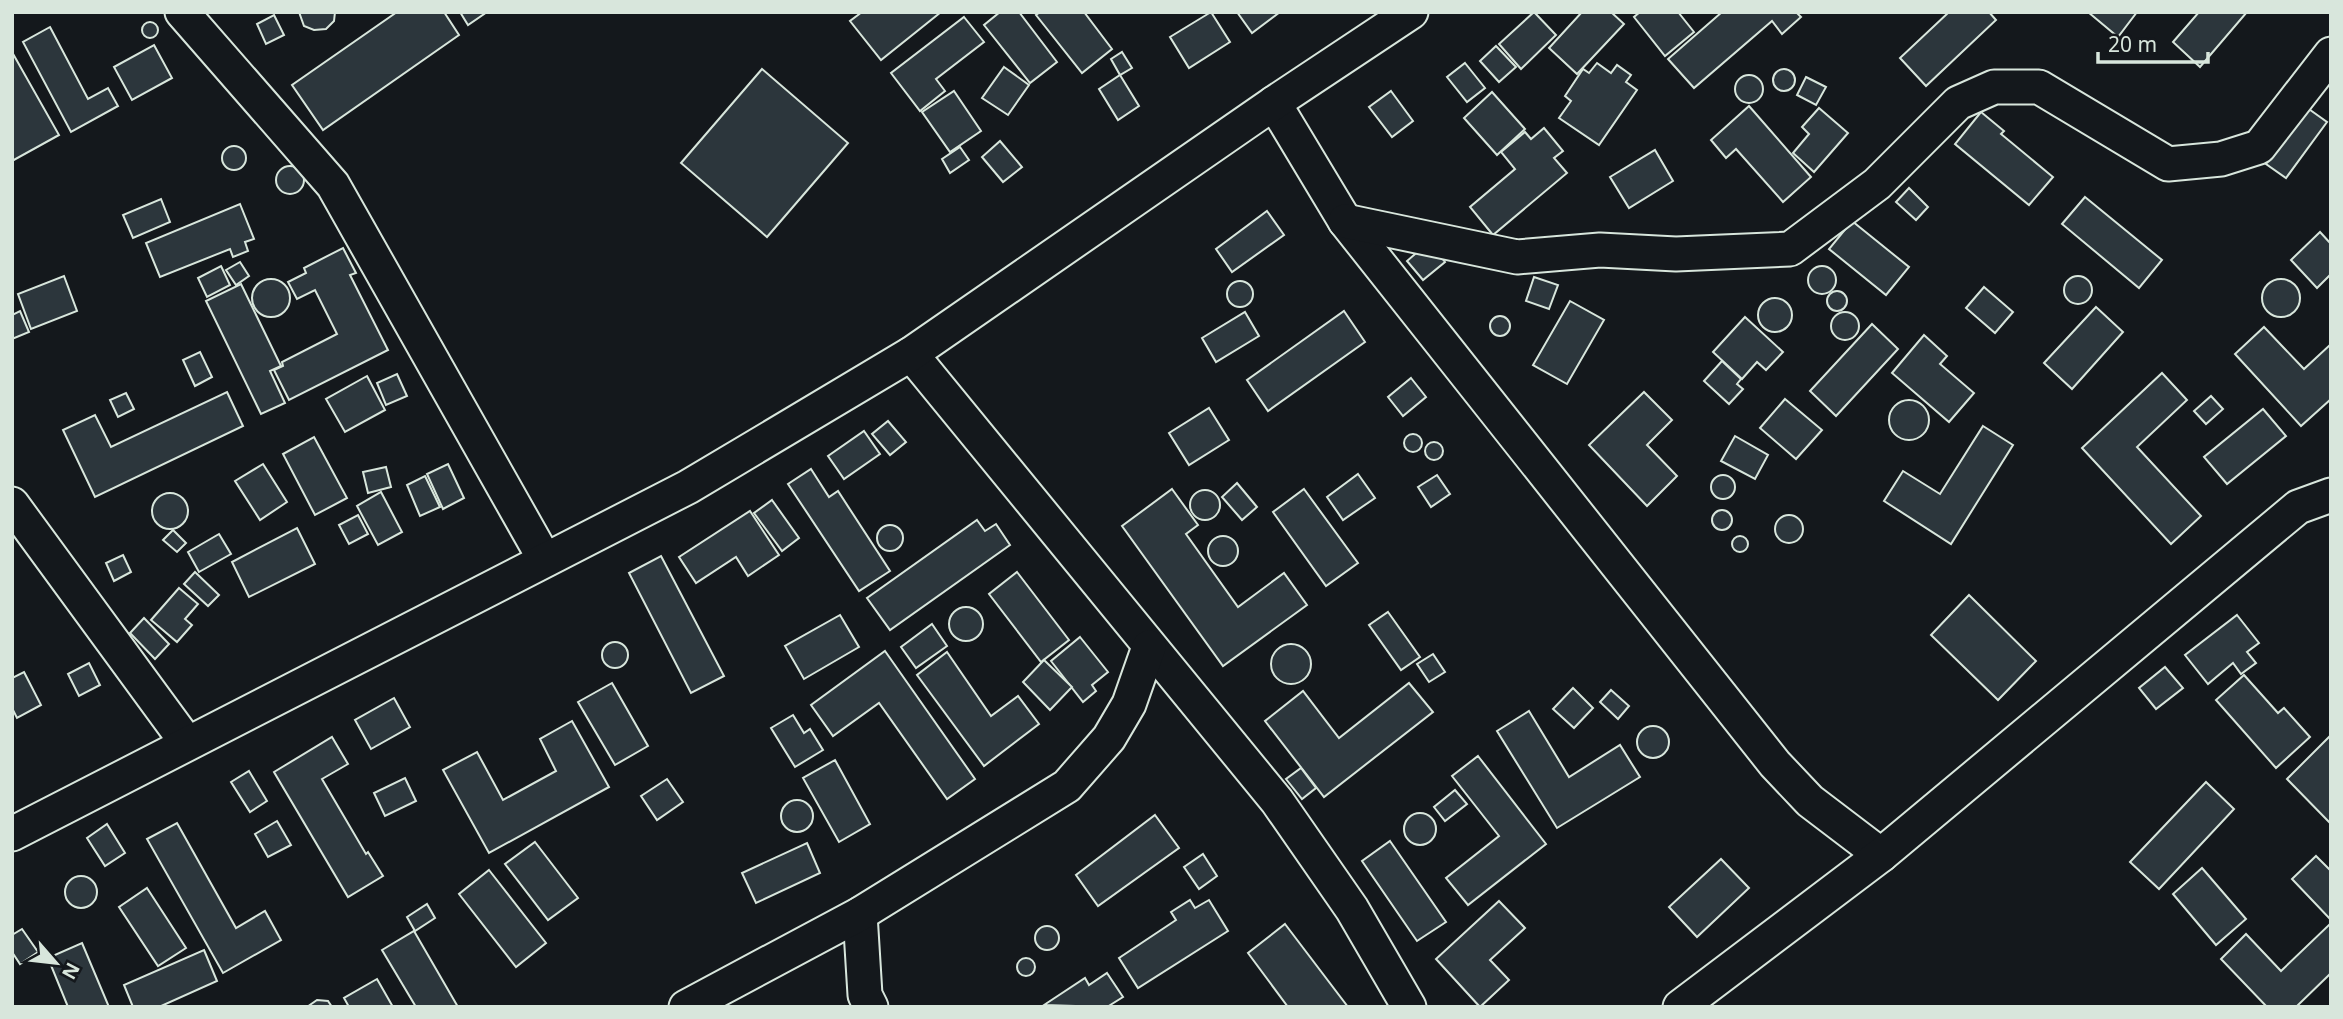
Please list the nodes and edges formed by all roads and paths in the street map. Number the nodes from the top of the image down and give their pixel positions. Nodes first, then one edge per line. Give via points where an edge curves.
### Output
1 (182, 12) edge
2 (1411, 12) edge
3 (2331, 54) edge
4 (1273, 103) junction
5 (1345, 221) junction
6 (911, 355) junction
7 (2331, 495) edge
8 (12, 504) edge
9 (545, 560) junction
10 (1149, 647) junction
11 (187, 743) junction
12 (12, 834) edge
13 (1881, 855) junction
14 (860, 914) junction
15 (686, 1007) edge
16 (871, 1007) edge
17 (1409, 1007) edge
18 (1680, 1007) edge

1 - 9 street via 333,185
2 - 4 street
3 - 5 street via 2259,147 2221,159 2168,164 2039,87 1994,87 1958,103 1877,184 1790,249 1676,254 1600,250 1517,257
4 - 5 street
4 - 6 street
5 - 13 street via 1775,764 1810,801
6 - 9 street via 688,487
6 - 10 street
7 - 13 street via 2298,507
8 - 11 street
9 - 11 street
10 - 14 street via 1129,704 1109,738 1067,786
10 - 17 street via 1277,801 1352,909
11 - 12 street
13 - 18 street
14 - 15 street
14 - 16 street via 865,995

